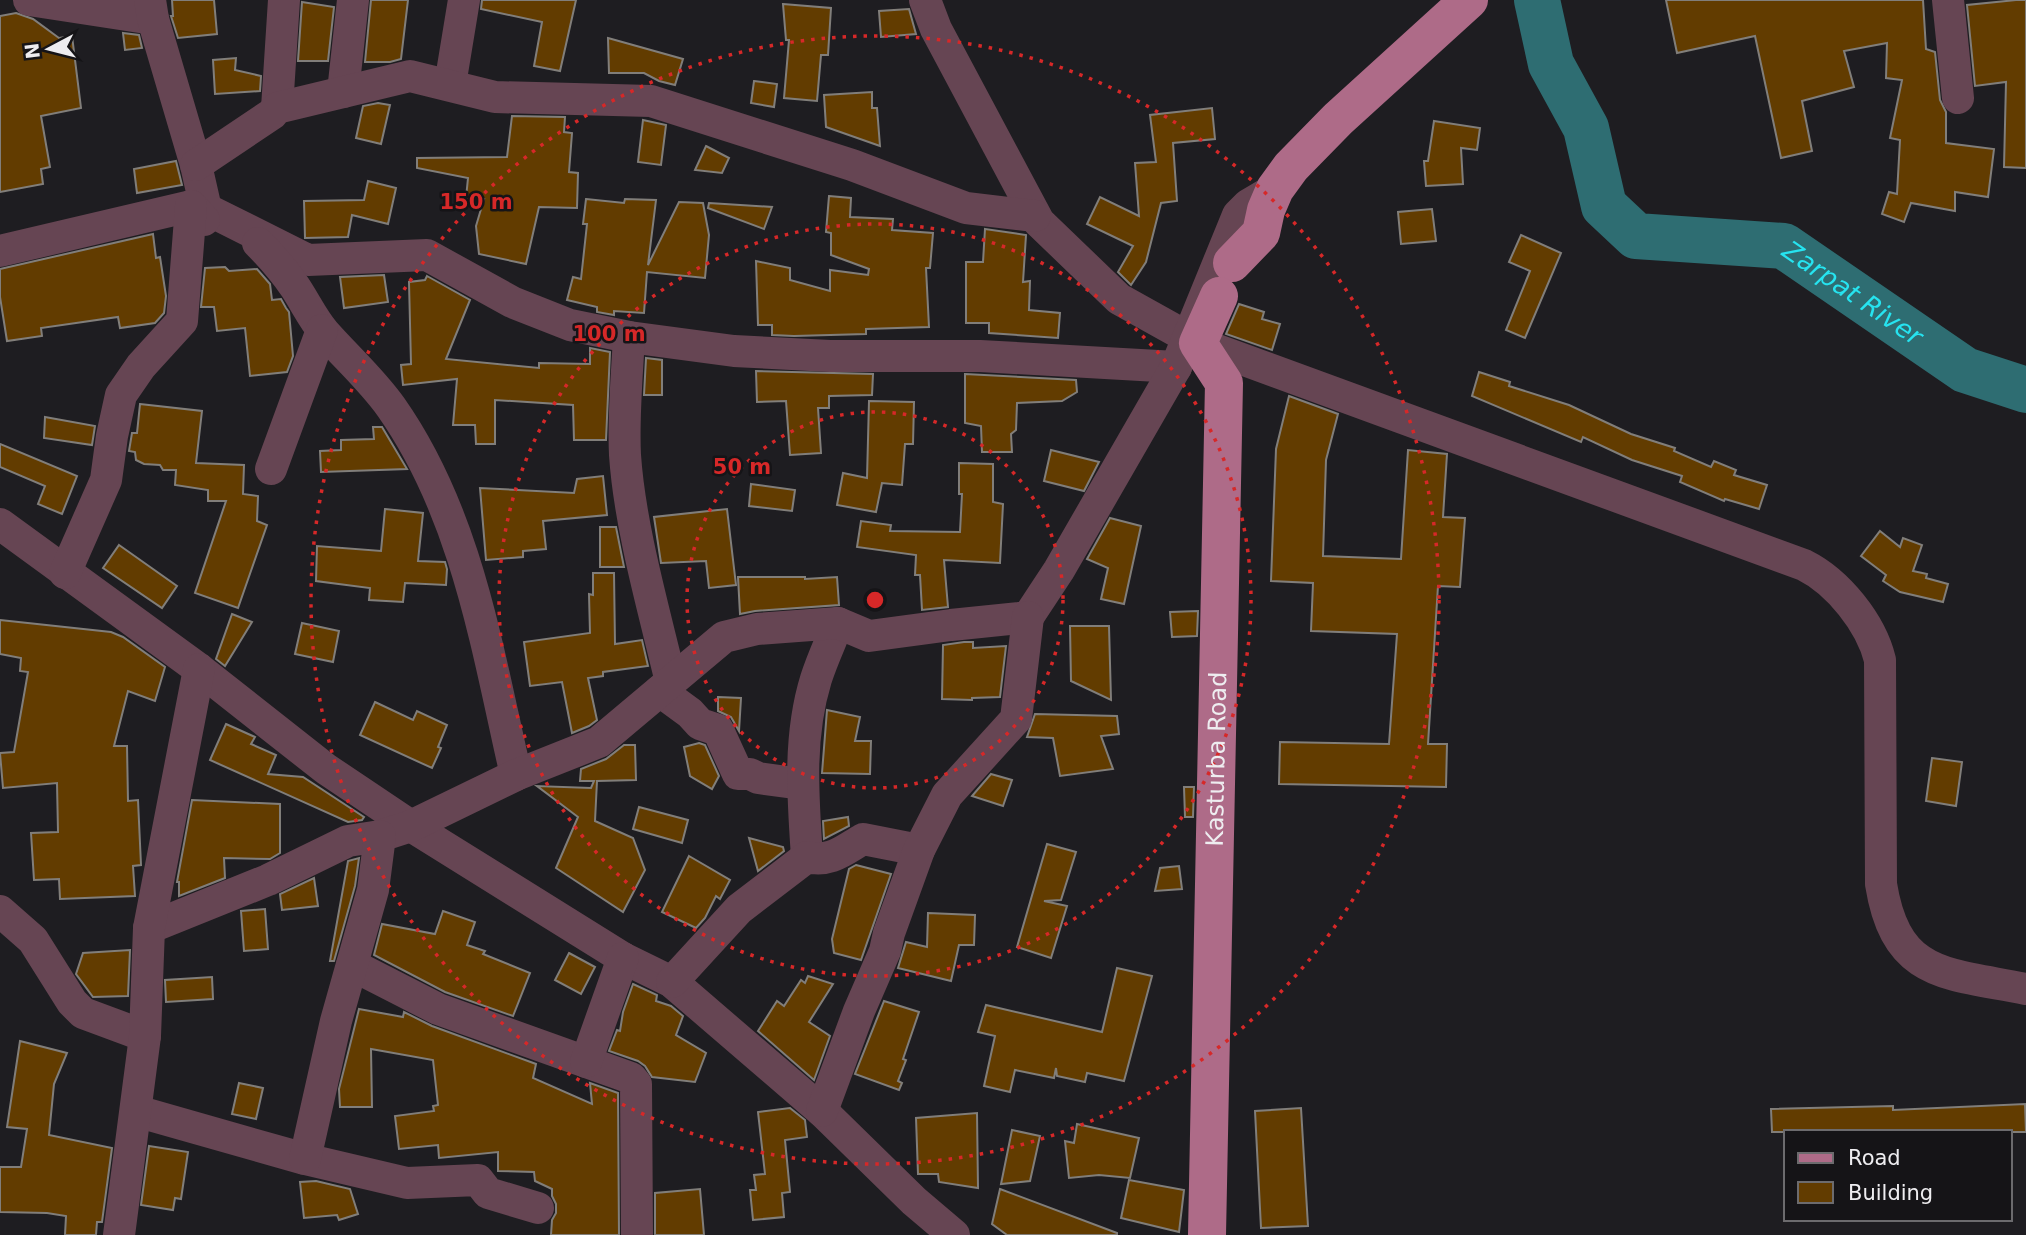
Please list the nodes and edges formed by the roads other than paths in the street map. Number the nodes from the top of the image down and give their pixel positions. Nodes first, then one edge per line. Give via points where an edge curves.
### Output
1 (29, 0) edge
2 (284, 0) edge
3 (353, 0) edge
4 (464, 0) edge
5 (925, 0) edge
6 (1469, 0) edge
7 (1948, 0) edge
8 (152, 10) edge
9 (450, 85) junction
10 (343, 92) junction
11 (1958, 98) dead end
12 (277, 108) junction
13 (197, 164) junction
14 (1275, 189) junction
15 (201, 212) junction
16 (1035, 216) junction
17 (0, 251) edge
18 (322, 330) junction
19 (629, 337) junction
20 (1188, 349) junction
21 (271, 468) dead end
22 (0, 524) edge
23 (65, 573) junction
24 (1028, 617) junction
25 (838, 623) junction
26 (199, 669) junction
27 (665, 686) junction
28 (516, 775) junction
29 (803, 784) junction
30 (411, 826) junction
31 (380, 836) junction
32 (919, 850) junction
33 (807, 857) junction
34 (0, 911) edge
35 (149, 928) junction
36 (623, 958) junction
37 (352, 965) junction
38 (673, 982) junction
39 (2026, 989) edge
40 (145, 1036) junction
41 (586, 1062) junction
42 (136, 1111) junction
43 (822, 1111) junction
44 (305, 1159) junction
45 (538, 1208) dead end
46 (119, 1235) edge
47 (637, 1235) edge
48 (954, 1235) edge
49 (1207, 1235) edge

1 - 8 street
2 - 12 street
3 - 10 street
4 - 9 street
5 - 16 street
6 - 14 main road via 1338,119
7 - 11 street
8 - 13 street
9 - 10 street via 410,76
9 - 16 street via 503,98 652,101 852,165 967,208
10 - 12 street
12 - 13 street
13 - 15 street
14 - 20 main road via 1261,233 1225,280
14 - 20 street via 1238,215
15 - 17 street
15 - 18 street via 258,243 286,275
15 - 19 street via 308,260 427,255 512,302 558,321
15 - 23 street via 182,321 121,395 106,480
16 - 20 street via 1119,299
18 - 21 street
18 - 28 street via 391,407 451,517
19 - 20 street via 734,351 830,356
19 - 27 street via 625,455
20 - 24 street
20 - 39 street via 1815,571 1861,617 1878,652 1881,884 1897,939 1919,961 1944,973
20 - 49 main road, Kasturba Road via 1224,383
22 - 23 street
23 - 26 street
24 - 25 street via 869,636
24 - 32 street via 1016,719 947,795
25 - 27 street via 757,629 724,637
25 - 29 street via 809,705
26 - 30 street via 326,769
26 - 35 street
27 - 28 street via 599,742
27 - 29 street via 700,724 718,730 738,774
28 - 30 street
29 - 33 street
30 - 31 street
30 - 36 street
31 - 35 street via 348,841 268,880
31 - 37 street via 373,890
32 - 33 street via 863,839 832,857
32 - 43 street
33 - 38 street via 739,909
34 - 40 street via 33,940 83,1013
35 - 40 street
36 - 38 street
36 - 41 street
37 - 41 street via 438,1009
37 - 44 street
38 - 43 street
40 - 42 street
41 - 47 street via 636,1084
42 - 44 street
42 - 46 street
43 - 48 street
44 - 45 street via 411,1184 478,1180 488,1193

